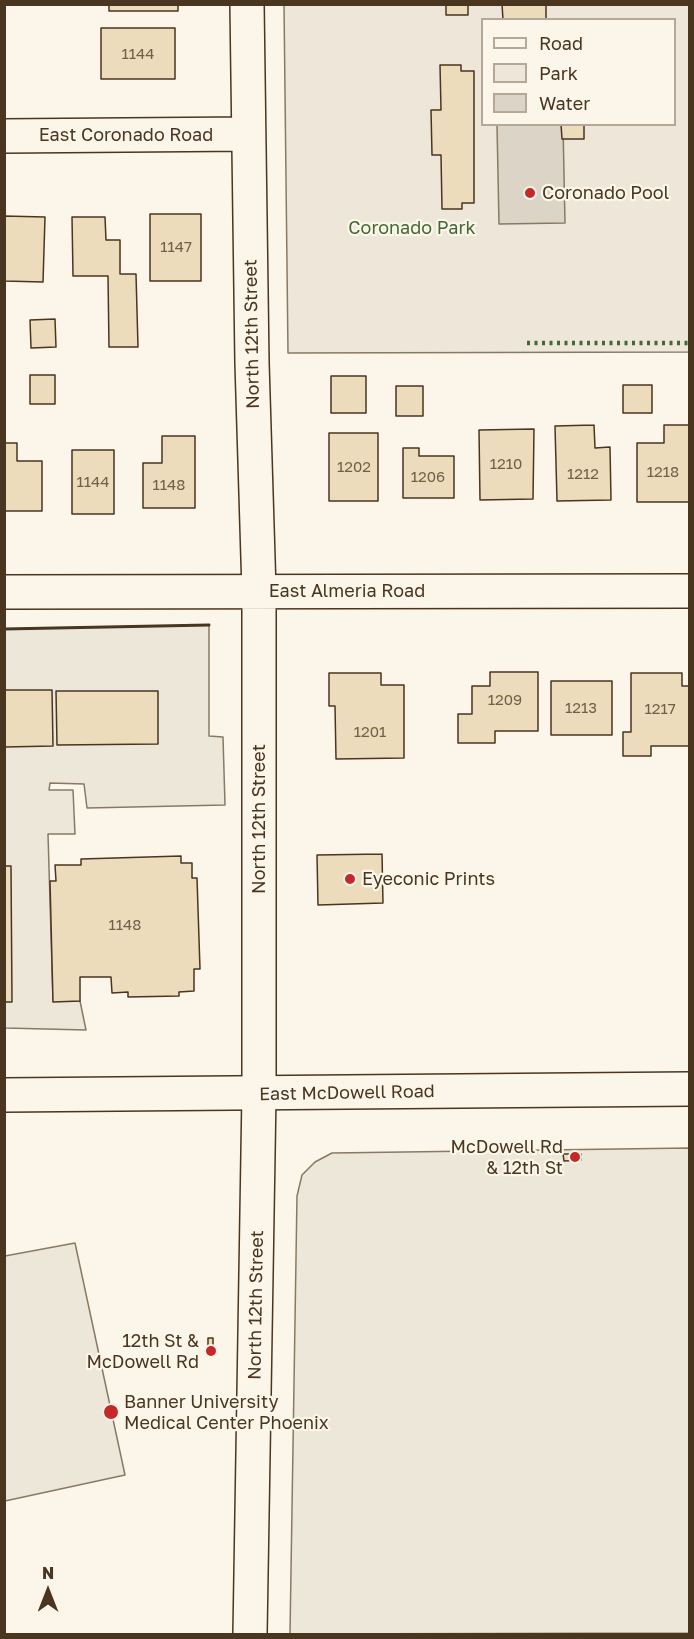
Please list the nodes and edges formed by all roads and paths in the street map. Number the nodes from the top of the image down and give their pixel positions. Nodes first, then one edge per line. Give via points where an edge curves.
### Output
1 (247, 4) edge
2 (248, 134) junction
3 (4, 136) edge
4 (258, 591) junction
5 (690, 591) edge
6 (4, 592) edge
7 (690, 1089) edge
8 (259, 1094) junction
9 (4, 1095) edge
10 (250, 1635) edge

1 - 2 street, North 12th Street
2 - 3 street, East Coronado Road
2 - 4 street, North 12th Street
4 - 5 street, East Almeria Road
4 - 6 street, East Almeria Road
4 - 8 street, North 12th Street
7 - 8 street, East McDowell Road
8 - 9 street, East McDowell Road
8 - 10 street, North 12th Street

